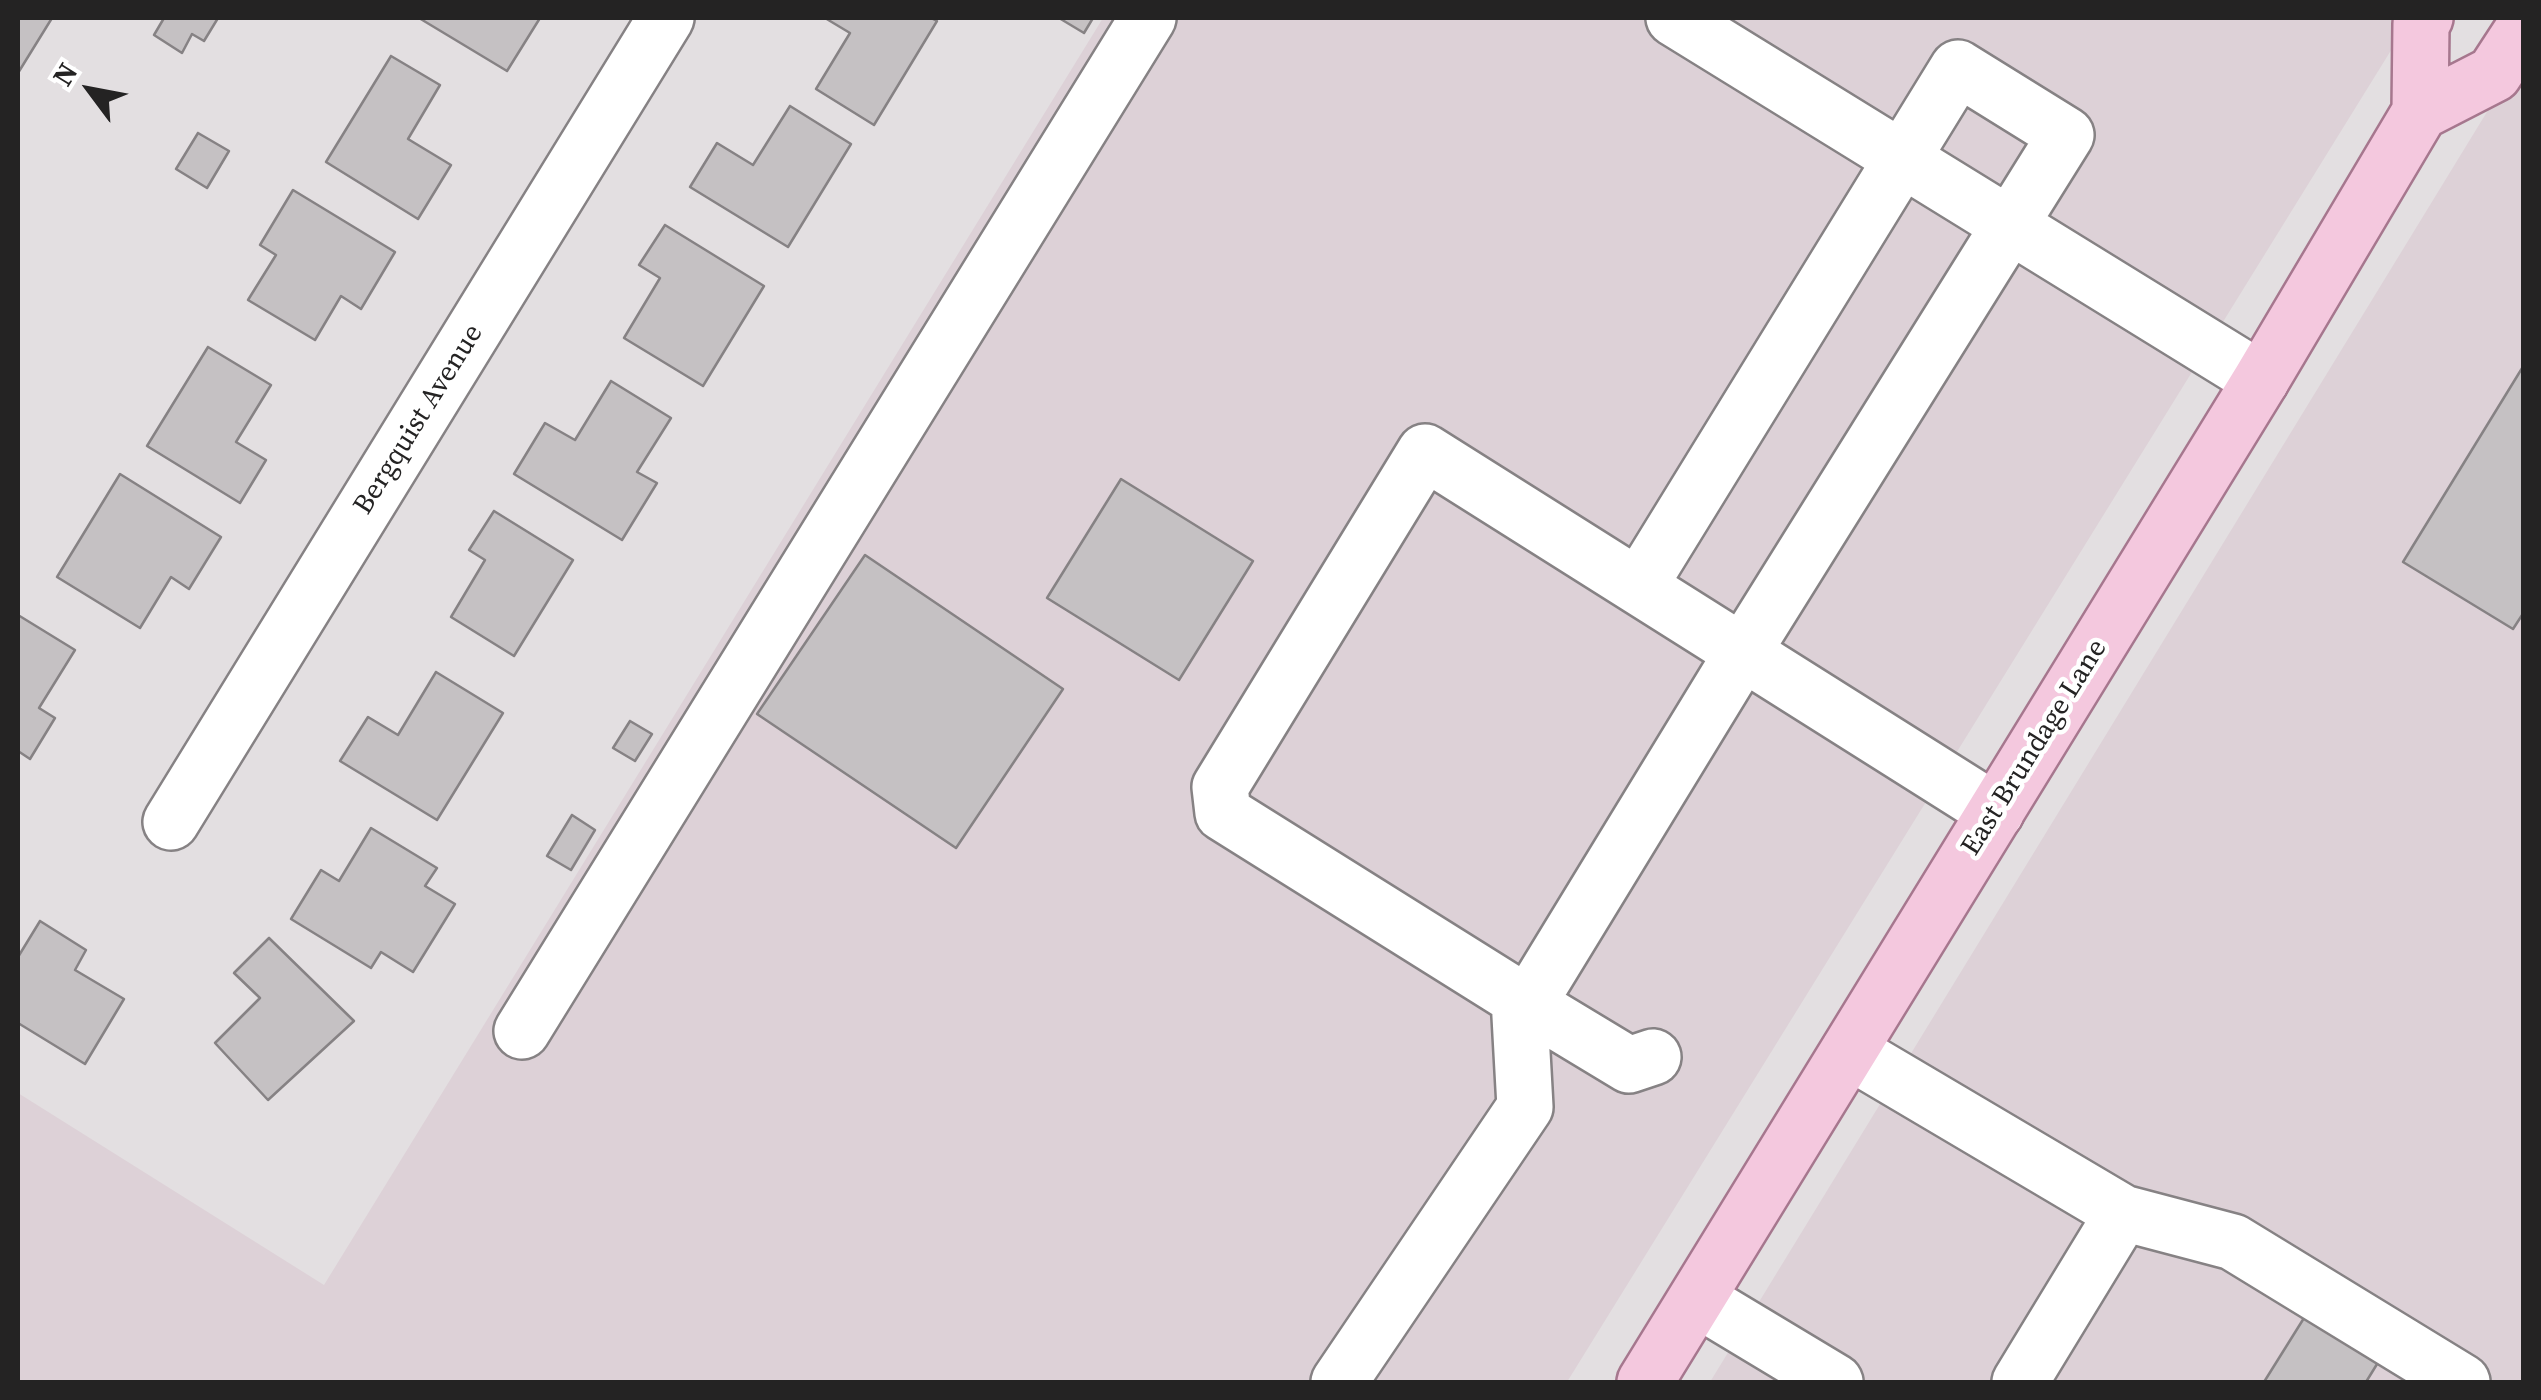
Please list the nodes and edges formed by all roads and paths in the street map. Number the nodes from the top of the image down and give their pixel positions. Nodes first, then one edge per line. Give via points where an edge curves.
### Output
1 (666, 18) edge
2 (1148, 18) edge
3 (1674, 18) edge
4 (2425, 18) edge
5 (2524, 28) edge
6 (2420, 112) junction
7 (1902, 158) junction
8 (2010, 226) junction
9 (2261, 380) junction
10 (1638, 586) junction
11 (1743, 652) junction
12 (1996, 812) junction
13 (171, 822) dead end
14 (1524, 1001) junction
15 (522, 1031) dead end
16 (1849, 1051) junction
17 (1652, 1057) dead end
18 (2123, 1214) junction
19 (1696, 1299) junction
20 (1339, 1382) edge
21 (1646, 1382) edge
22 (1835, 1382) edge
23 (2020, 1382) edge
24 (2462, 1382) edge

1 - 13 street, Bergquist Avenue
2 - 15 street
3 - 7 street
4 - 6 main road
5 - 6 main road via 2494,74
6 - 9 main road, East Brundage Lane
7 - 8 street
7 - 8 street via 1958,68 2066,135
7 - 10 street
8 - 9 street
8 - 11 street
9 - 12 main road, East Brundage Lane
10 - 11 street
10 - 14 street via 1424,452 1220,787 1223,813
11 - 12 street
11 - 14 street
12 - 16 main road, East Brundage Lane
14 - 17 street via 1629,1065
14 - 20 street via 1525,1106
16 - 18 street
16 - 19 main road, East Brundage Lane
18 - 23 street
18 - 24 street via 2233,1242
19 - 21 main road, East Brundage Lane
19 - 22 street

